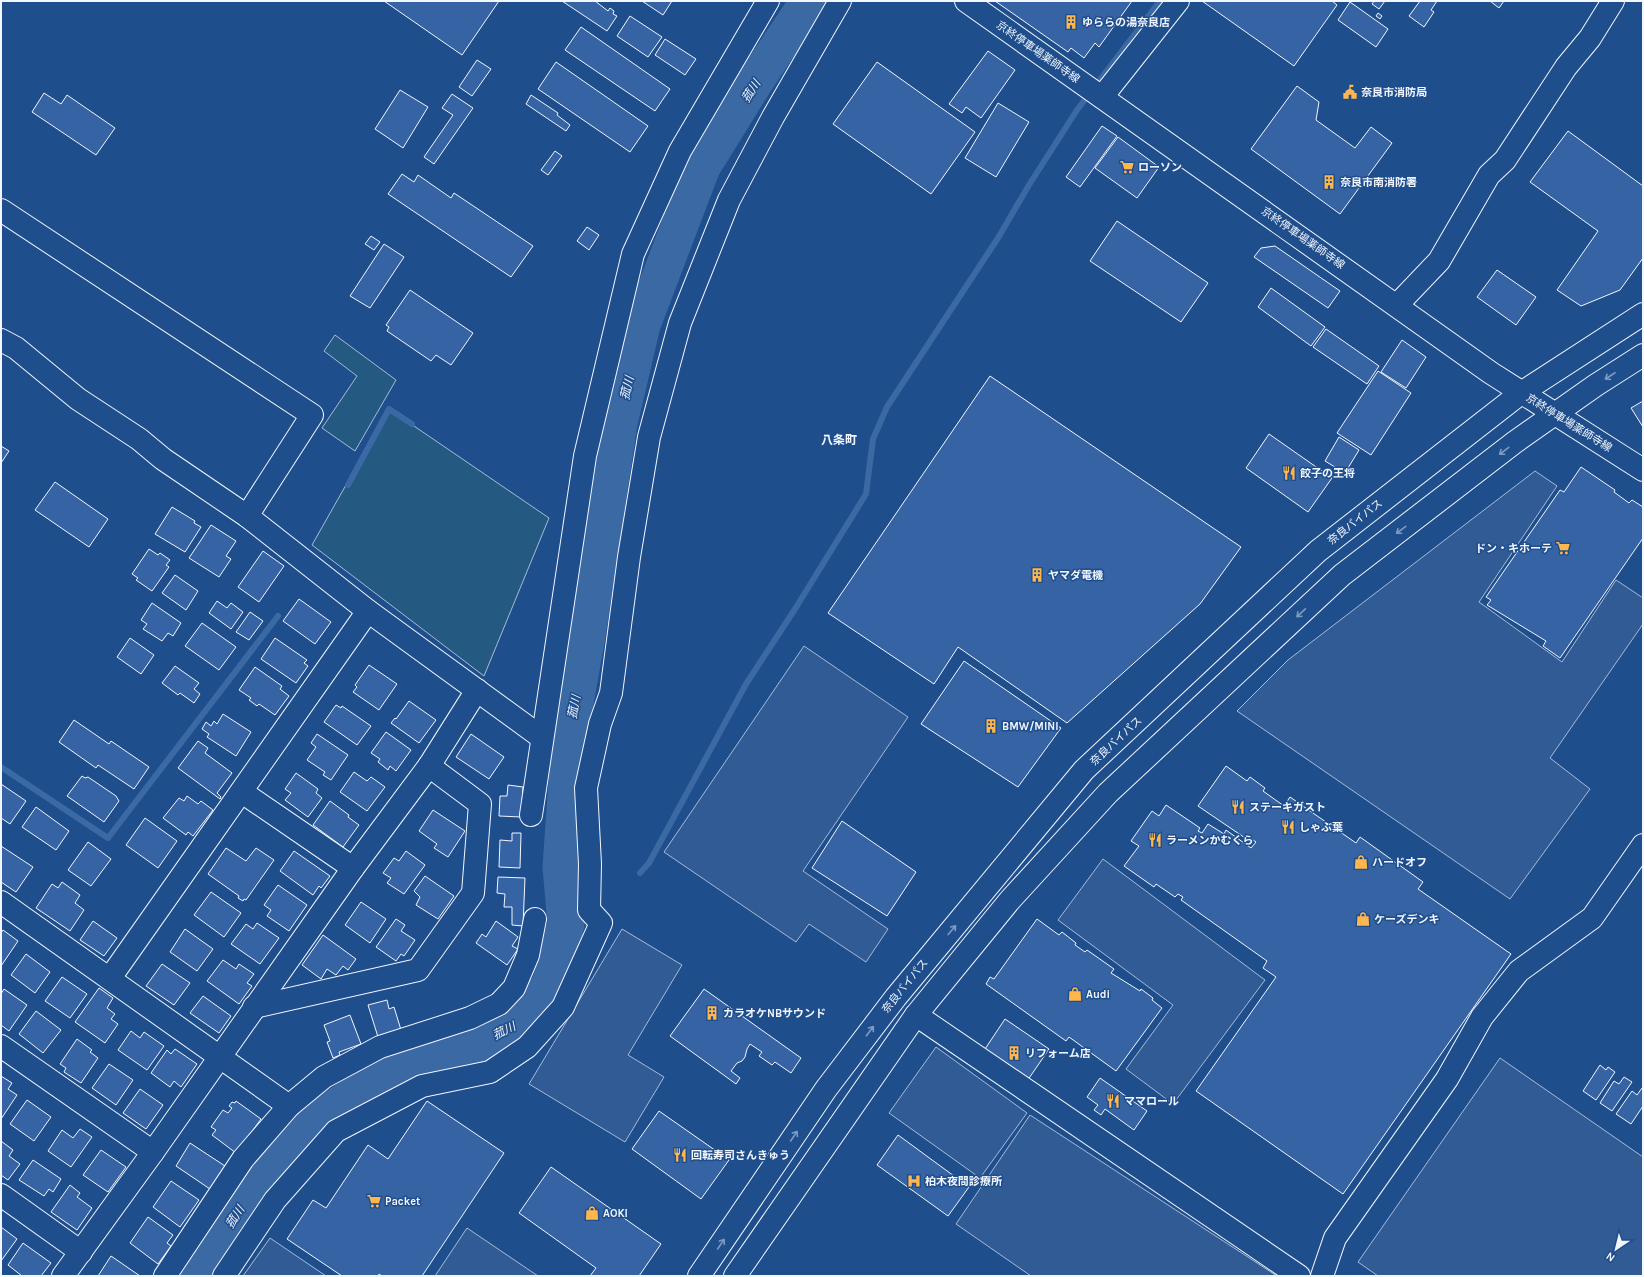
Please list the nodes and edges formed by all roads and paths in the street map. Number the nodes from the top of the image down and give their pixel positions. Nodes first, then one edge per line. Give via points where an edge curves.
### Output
1 (768, 1) edge
2 (840, 1) edge
3 (966, 1) edge
4 (1178, 1) edge
5 (1606, 3) edge
6 (1102, 97) junction
7 (1, 210) edge
8 (1398, 305) junction
9 (1643, 314) edge
10 (1, 340) edge
11 (1643, 355) edge
12 (1521, 393) junction
13 (1554, 415) junction
14 (1643, 470) edge
15 (247, 516) junction
16 (368, 611) junction
17 (477, 690) junction
18 (541, 738) junction
19 (429, 766) junction
20 (242, 792) junction
21 (531, 815) dead end
22 (1643, 845) edge
23 (352, 868) junction
24 (1, 902) edge
25 (535, 919) dead end
26 (110, 978) junction
27 (254, 1007) junction
28 (916, 1015) junction
29 (1, 1046) edge
30 (219, 1058) junction
31 (289, 1106) junction
32 (153, 1152) junction
33 (1, 1195) edge
34 (81, 1252) junction
35 (63, 1276) edge
36 (165, 1276) edge
37 (224, 1276) edge
38 (699, 1276) edge
39 (735, 1276) edge
40 (1299, 1276) edge
41 (1322, 1276) edge

1 - 18 main road via 680,152 633,254 584,456
2 - 37 main road via 773,117 729,200 680,323 649,437 629,557 611,693 600,724 586,788 590,864 589,910 601,923 563,1007 527,1047 490,1072 422,1086 336,1131 274,1200
3 - 6 main road, 京終停車場薬師寺線
4 - 6 main road
5 - 8 main road via 1590,38 1566,67 1505,160 1489,175 1439,261
6 - 8 main road, 京終停車場薬師寺線
7 - 15 main road via 312,415
8 - 12 main road, 京終停車場薬師寺線
9 - 12 main road, 奈良バイパス
10 - 15 main road via 16,348 78,399
11 -> 13 main road
12 - 13 main road, 京終停車場薬師寺線
38 -> 12 main road, 奈良バイパス via 826,1089 896,997 1084,770 1318,551
13 - 14 main road, 京終停車場薬師寺線
13 -> 28 main road via 1342,575 1108,793 1010,900
15 - 16 main road
16 - 17 main road
16 - 20 main road
17 - 18 main road
17 - 19 main road
18 - 21 main road
19 - 23 main road
19 - 27 main road via 480,804 473,892 418,970
20 - 23 main road
20 - 26 main road
22 - 41 main road via 1592,918 1519,970 1482,1017 1447,1080 1335,1238
23 - 27 main road
24 - 26 main road
25 - 31 main road via 528,955 514,988 499,1004 470,1018 380,1047 324,1077
26 - 30 main road
27 - 30 main road
28 - 39 main road
28 - 40 main road
29 - 32 main road
30 - 31 main road
30 - 32 main road
31 - 36 main road via 243,1158
32 - 34 main road
33 - 34 main road
34 - 35 main road

